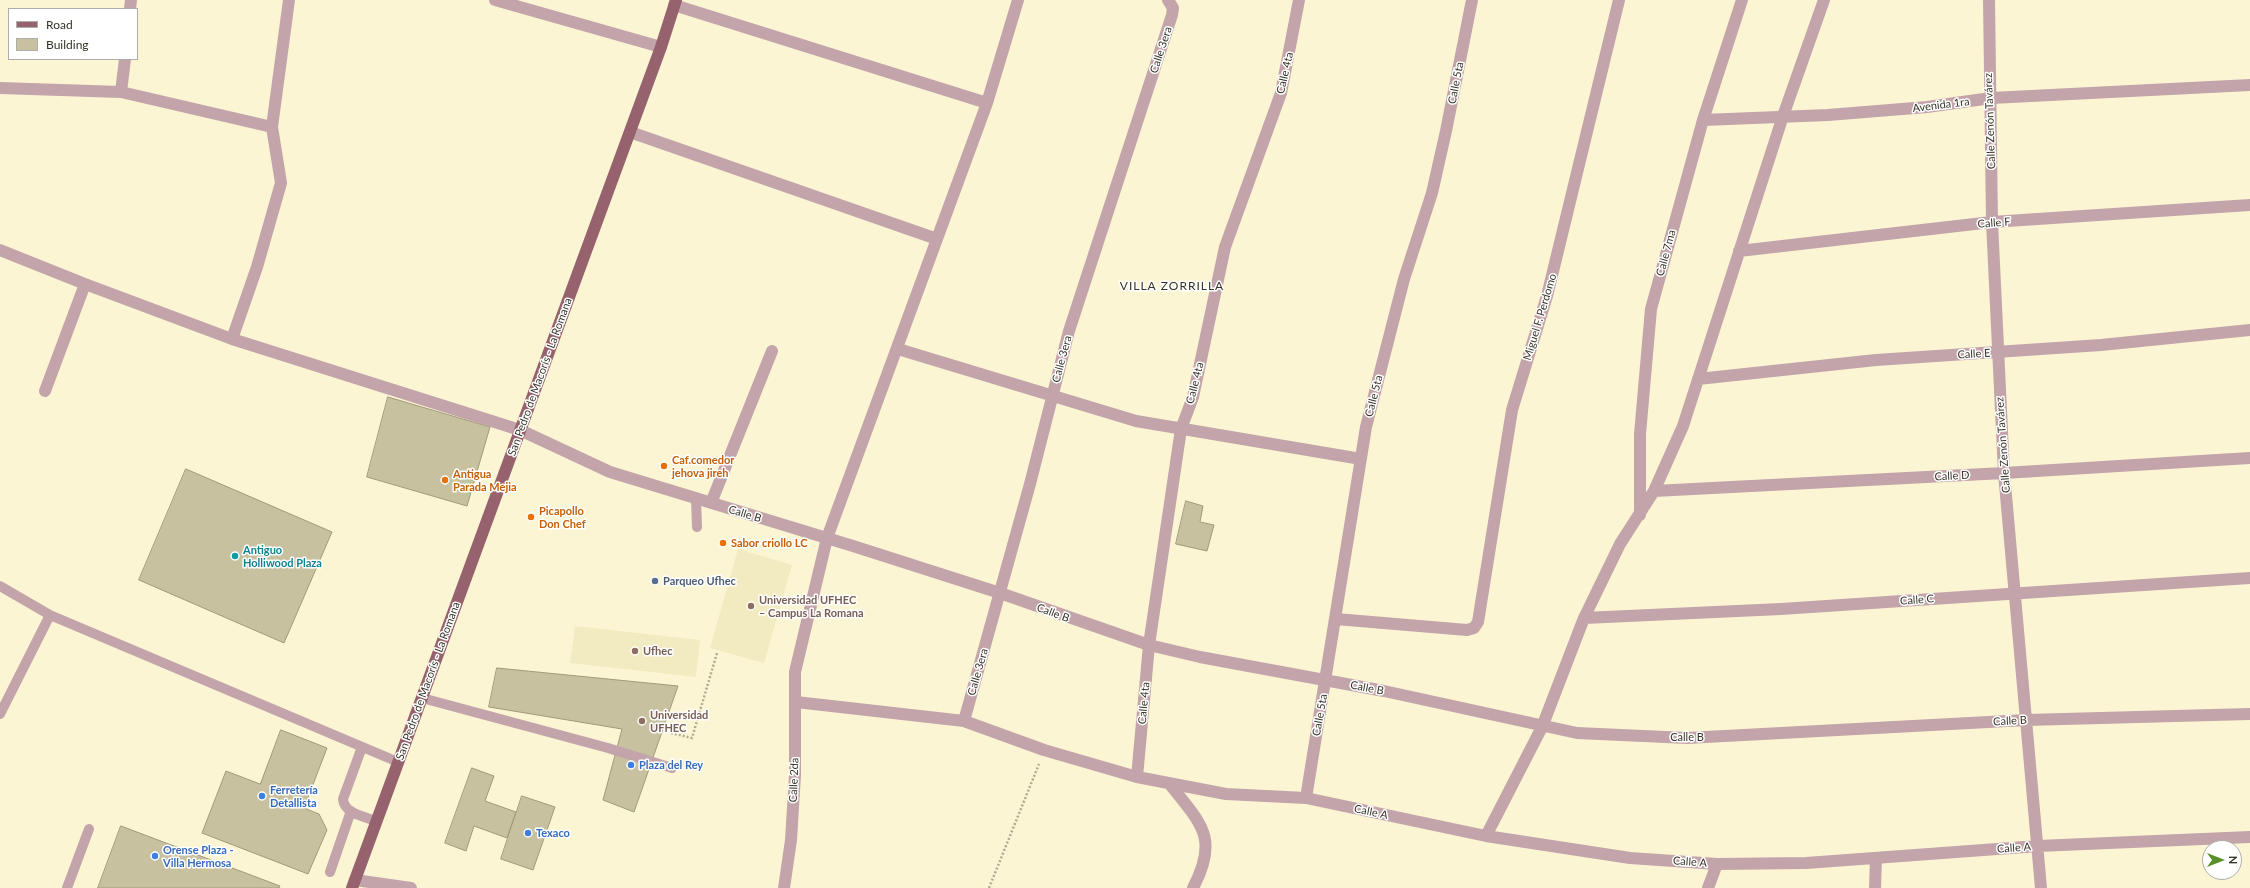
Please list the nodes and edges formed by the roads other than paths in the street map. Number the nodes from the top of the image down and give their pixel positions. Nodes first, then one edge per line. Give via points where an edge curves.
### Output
1 (289, 0) edge
2 (495, 0) edge
3 (1018, 0) edge
4 (1299, 0) edge
5 (1472, 0) edge
6 (1619, 0) edge
7 (1742, 0) edge
8 (1824, 0) edge
9 (1989, 0) edge
10 (1169, 1) edge
11 (675, 2) edge
12 (661, 47) junction
13 (125, 60) edge
14 (2250, 85) edge
15 (0, 88) edge
16 (121, 92) junction
17 (1991, 98) junction
18 (987, 103) junction
19 (1783, 116) junction
20 (1703, 120) junction
21 (272, 127) junction
22 (630, 132) junction
23 (2250, 205) edge
24 (1992, 222) junction
25 (937, 239) junction
26 (0, 250) edge
27 (1740, 251) junction
28 (84, 284) junction
29 (2250, 330) edge
30 (232, 339) junction
31 (898, 349) junction
32 (772, 351) dead end
33 (1999, 352) junction
34 (1698, 379) junction
35 (45, 391) dead end
36 (1052, 396) junction
37 (1181, 429) junction
38 (520, 430) junction
39 (2250, 458) edge
40 (1361, 459) junction
41 (2004, 473) junction
42 (1654, 491) junction
43 (696, 499) junction
44 (711, 504) junction
45 (1640, 515) junction
46 (696, 527) dead end
47 (827, 538) junction
48 (2250, 578) edge
49 (0, 586) edge
50 (1000, 593) junction
51 (2015, 593) junction
52 (50, 615) junction
53 (1584, 618) junction
54 (1336, 619) junction
55 (1149, 645) junction
56 (1326, 680) junction
57 (422, 698) junction
58 (796, 702) junction
59 (0, 714) edge
60 (2250, 714) edge
61 (2026, 720) junction
62 (964, 721) junction
63 (1542, 727) junction
64 (362, 747) junction
65 (398, 762) junction
66 (672, 768) dead end
67 (1138, 777) junction
68 (1169, 783) junction
69 (1306, 798) junction
70 (351, 811) junction
71 (376, 821) junction
72 (89, 829) dead end
73 (1486, 836) junction
74 (2250, 836) edge
75 (2038, 846) junction
76 (1876, 858) junction
77 (1717, 864) junction
78 (330, 872) dead end
79 (353, 884) edge
80 (68, 888) edge
81 (411, 888) edge
82 (784, 888) edge
83 (1193, 888) edge
84 (1708, 888) edge
85 (1875, 888) edge
86 (2041, 888) edge

1 - 21 street
2 - 12 street
3 - 18 street, Calle 2da
4 - 37 street, Calle 4ta via 1281,93 1225,247 1193,397
5 - 40 street, Calle 5ta via 1432,193 1404,279 1366,427
6 - 54 street, Miguel F. Perdomo via 1559,251 1512,410 1478,622 1474,628 1466,630
7 - 20 street, Calle 7ma
8 - 19 street
9 - 17 street, Calle Zenón Tavárez
10 - 36 street, Calle 3era via 1172,15 1069,331
11 - 12 main road, San Pedro de Macorís - La Romana
11 - 18 street
12 - 22 main road, San Pedro de Macorís - La Romana
13 - 16 street
14 - 17 street, Avenida 1ra
15 - 16 street
16 - 21 street
17 - 19 street, Avenida 1ra via 1927,108
17 - 24 street, Calle Zenón Tavárez
18 - 25 street, Calle 2da
19 - 20 street, Avenida 1ra
19 - 27 street
20 - 45 street, Calle 7ma via 1651,309 1640,434
21 - 30 street via 281,183 257,267
22 - 25 street
22 - 38 main road, San Pedro de Macorís - La Romana
23 - 24 street, Calle F
24 - 27 street, Calle F
24 - 33 street, Calle Zenón Tavárez
25 - 31 street, Calle 2da
26 - 28 street, Calle B
27 - 34 street
28 - 30 street, Calle B
28 - 35 street
29 - 33 street, Calle E
30 - 38 street, Calle B
31 - 36 street
31 - 47 street, Calle 2da
32 - 44 street
33 - 34 street, Calle E via 1876,360
33 - 41 street, Calle Zenón Tavárez
34 - 42 street via 1682,426
36 - 37 street via 1136,421
36 - 50 street, Calle 3era
37 - 40 street
37 - 55 street, Calle 4ta
38 - 43 street, Calle B via 610,472
38 - 57 main road, San Pedro de Macorís - La Romana
39 - 41 street, Calle D
40 - 54 street, Calle 5ta
41 - 42 street, Calle D
41 - 51 street, Calle Zenón Tavárez
42 - 45 street
43 - 44 street, Calle B
43 - 46 lane
44 - 47 street, Calle B
45 - 53 street via 1620,544
47 - 50 street, Calle B
47 - 58 street, Calle 2da via 795,672
48 - 51 street, Calle C
49 - 52 lane
50 - 55 street, Calle B
50 - 62 street, Calle 3era
51 - 53 street, Calle C via 1781,609
51 - 61 street, Calle Zenón Tavárez
52 - 59 lane
52 - 64 lane
53 - 63 street
54 - 56 street, Calle 5ta
55 - 56 street, Calle B
55 - 67 street, Calle 4ta
56 - 63 street, Calle B
56 - 69 street, Calle 5ta
57 - 65 main road, San Pedro de Macorís - La Romana
57 - 66 lane
58 - 62 street, Calle A
58 - 82 street, Calle 2da via 791,840
60 - 61 street, Calle B
61 - 63 street, Calle B via 1686,738 1577,733
61 - 75 street, Calle Zenón Tavárez
62 - 67 street, Calle A via 1044,750
63 - 73 street
64 - 65 lane
64 - 70 lane via 343,799 344,806
65 - 71 main road, San Pedro de Macorís - La Romana
67 - 68 street, Calle A
68 - 69 street, Calle A via 1226,794
68 - 83 street via 1203,827 1206,849 1203,868
69 - 73 street, Calle A
70 - 71 lane
70 - 78 lane
71 - 79 main road, San Pedro de Macorís - La Romana
72 - 80 lane
73 - 77 street, Calle A via 1630,858
74 - 75 street, Calle A
75 - 76 street, Calle A
75 - 86 street, Calle Zenón Tavárez
76 - 77 street, Calle A via 1806,863
76 - 85 street
77 - 84 street
79 - 81 street

